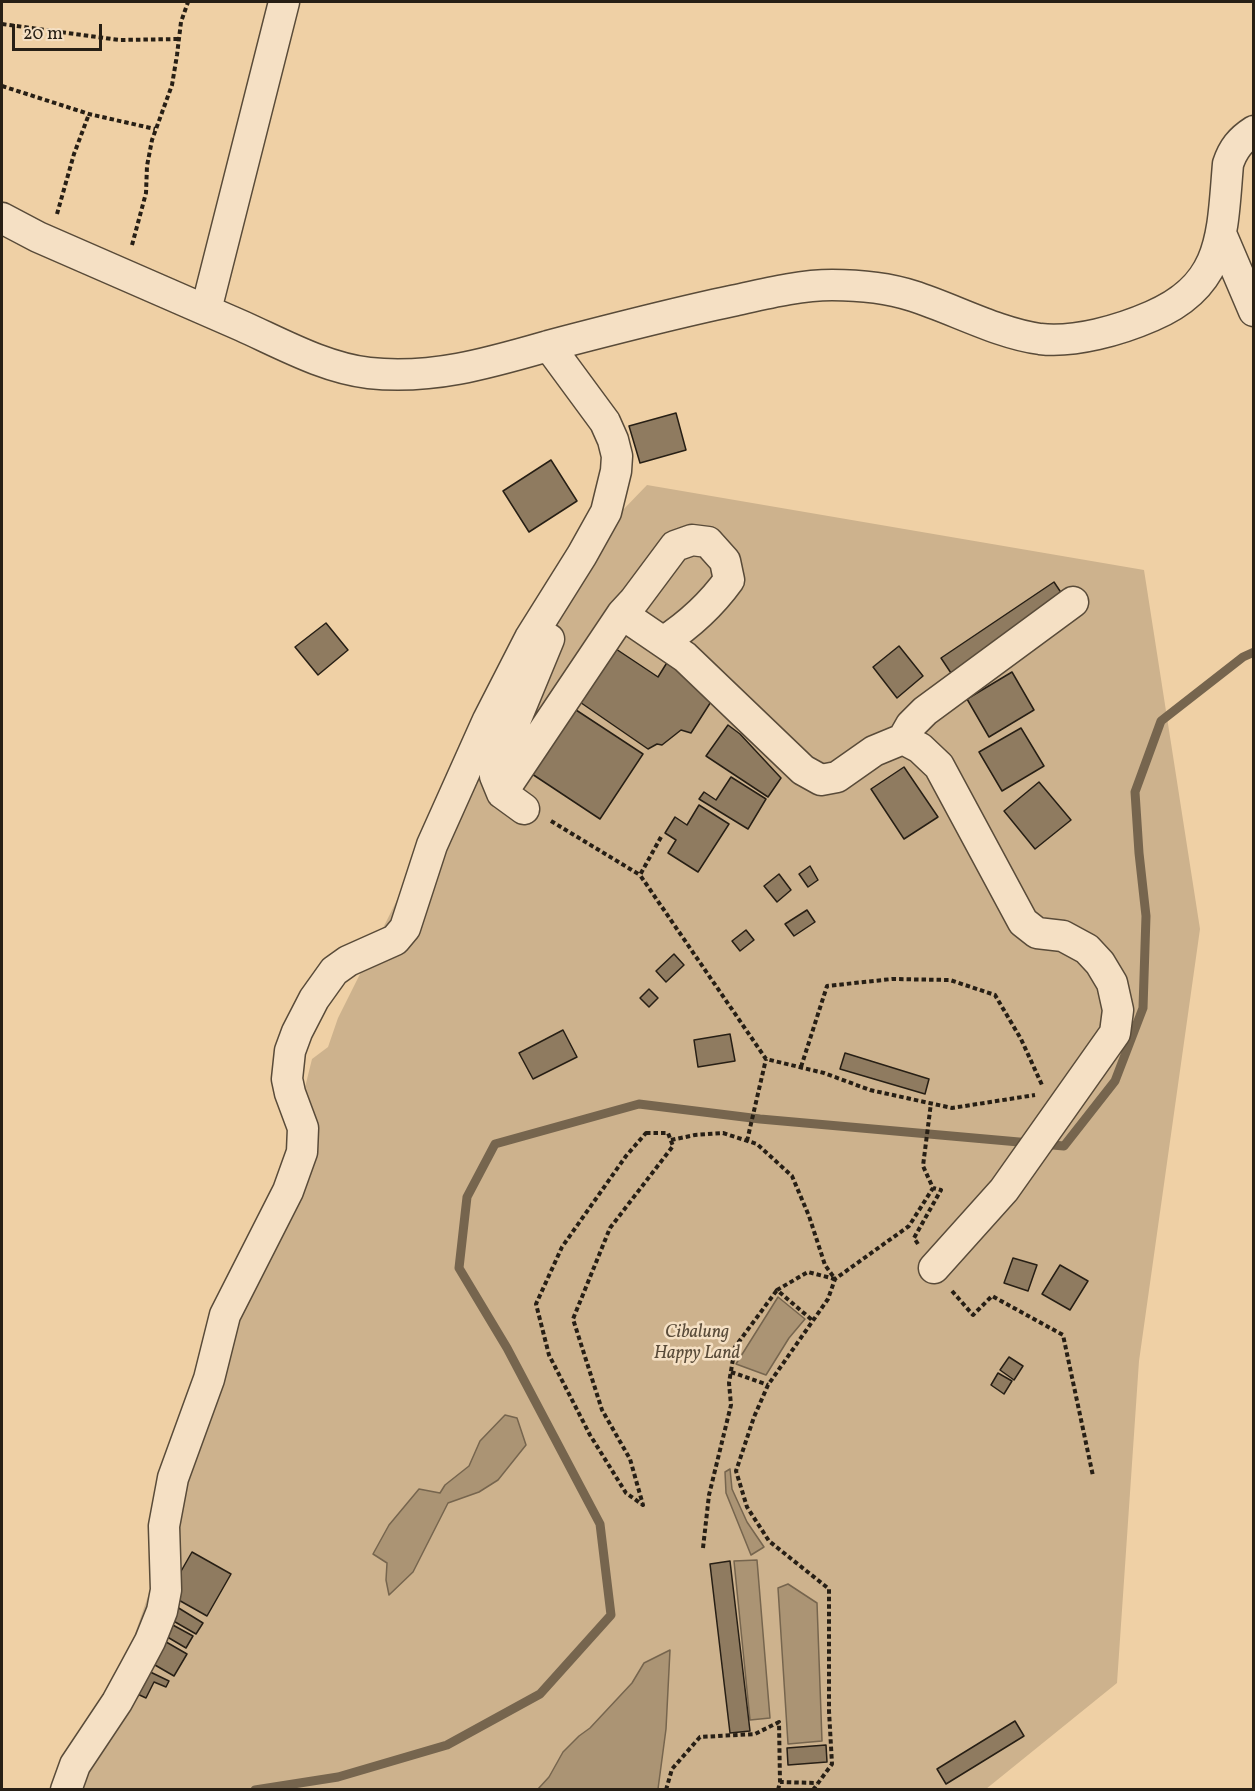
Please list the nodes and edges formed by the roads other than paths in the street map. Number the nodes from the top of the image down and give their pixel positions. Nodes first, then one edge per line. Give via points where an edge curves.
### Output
1 (284, 2) edge
2 (1254, 131) edge
3 (2, 218) edge
4 (1222, 236) junction
5 (207, 310) junction
6 (1254, 311) edge
7 (549, 346) junction
8 (569, 577) junction
9 (1073, 602) dead end
10 (622, 614) junction
11 (663, 642) junction
12 (903, 739) junction
13 (934, 1268) road end
14 (66, 1790) edge

1 - 5 street
2 - 4 street via 1240,141 1228,164
3 - 5 street
4 - 6 street
4 - 7 street via 1210,268 1173,305 1151,317 1074,339 1024,335 897,292 829,285 693,309
5 - 7 street via 321,359 369,373 439,372 486,364
7 - 8 street via 605,422 617,456 606,512
8 - 10 street via 495,776 513,801
8 - 14 street via 530,638 488,720 432,845 405,928 395,940 334,971 297,1032 287,1079 303,1128 302,1152 288,1191 225,1315 209,1379 173,1478 164,1526 166,1590 162,1611 117,1702 75,1765
9 - 12 street via 925,711
10 - 11 street
10 - 11 street via 675,546 692,540 708,542 725,561 729,580 714,601
11 - 12 street via 685,657 803,770 821,780 837,777 874,751
12 - 13 street via 939,766 1023,922 1037,933 1063,936 1087,949 1112,983 1118,1010 1115,1033 1004,1190

